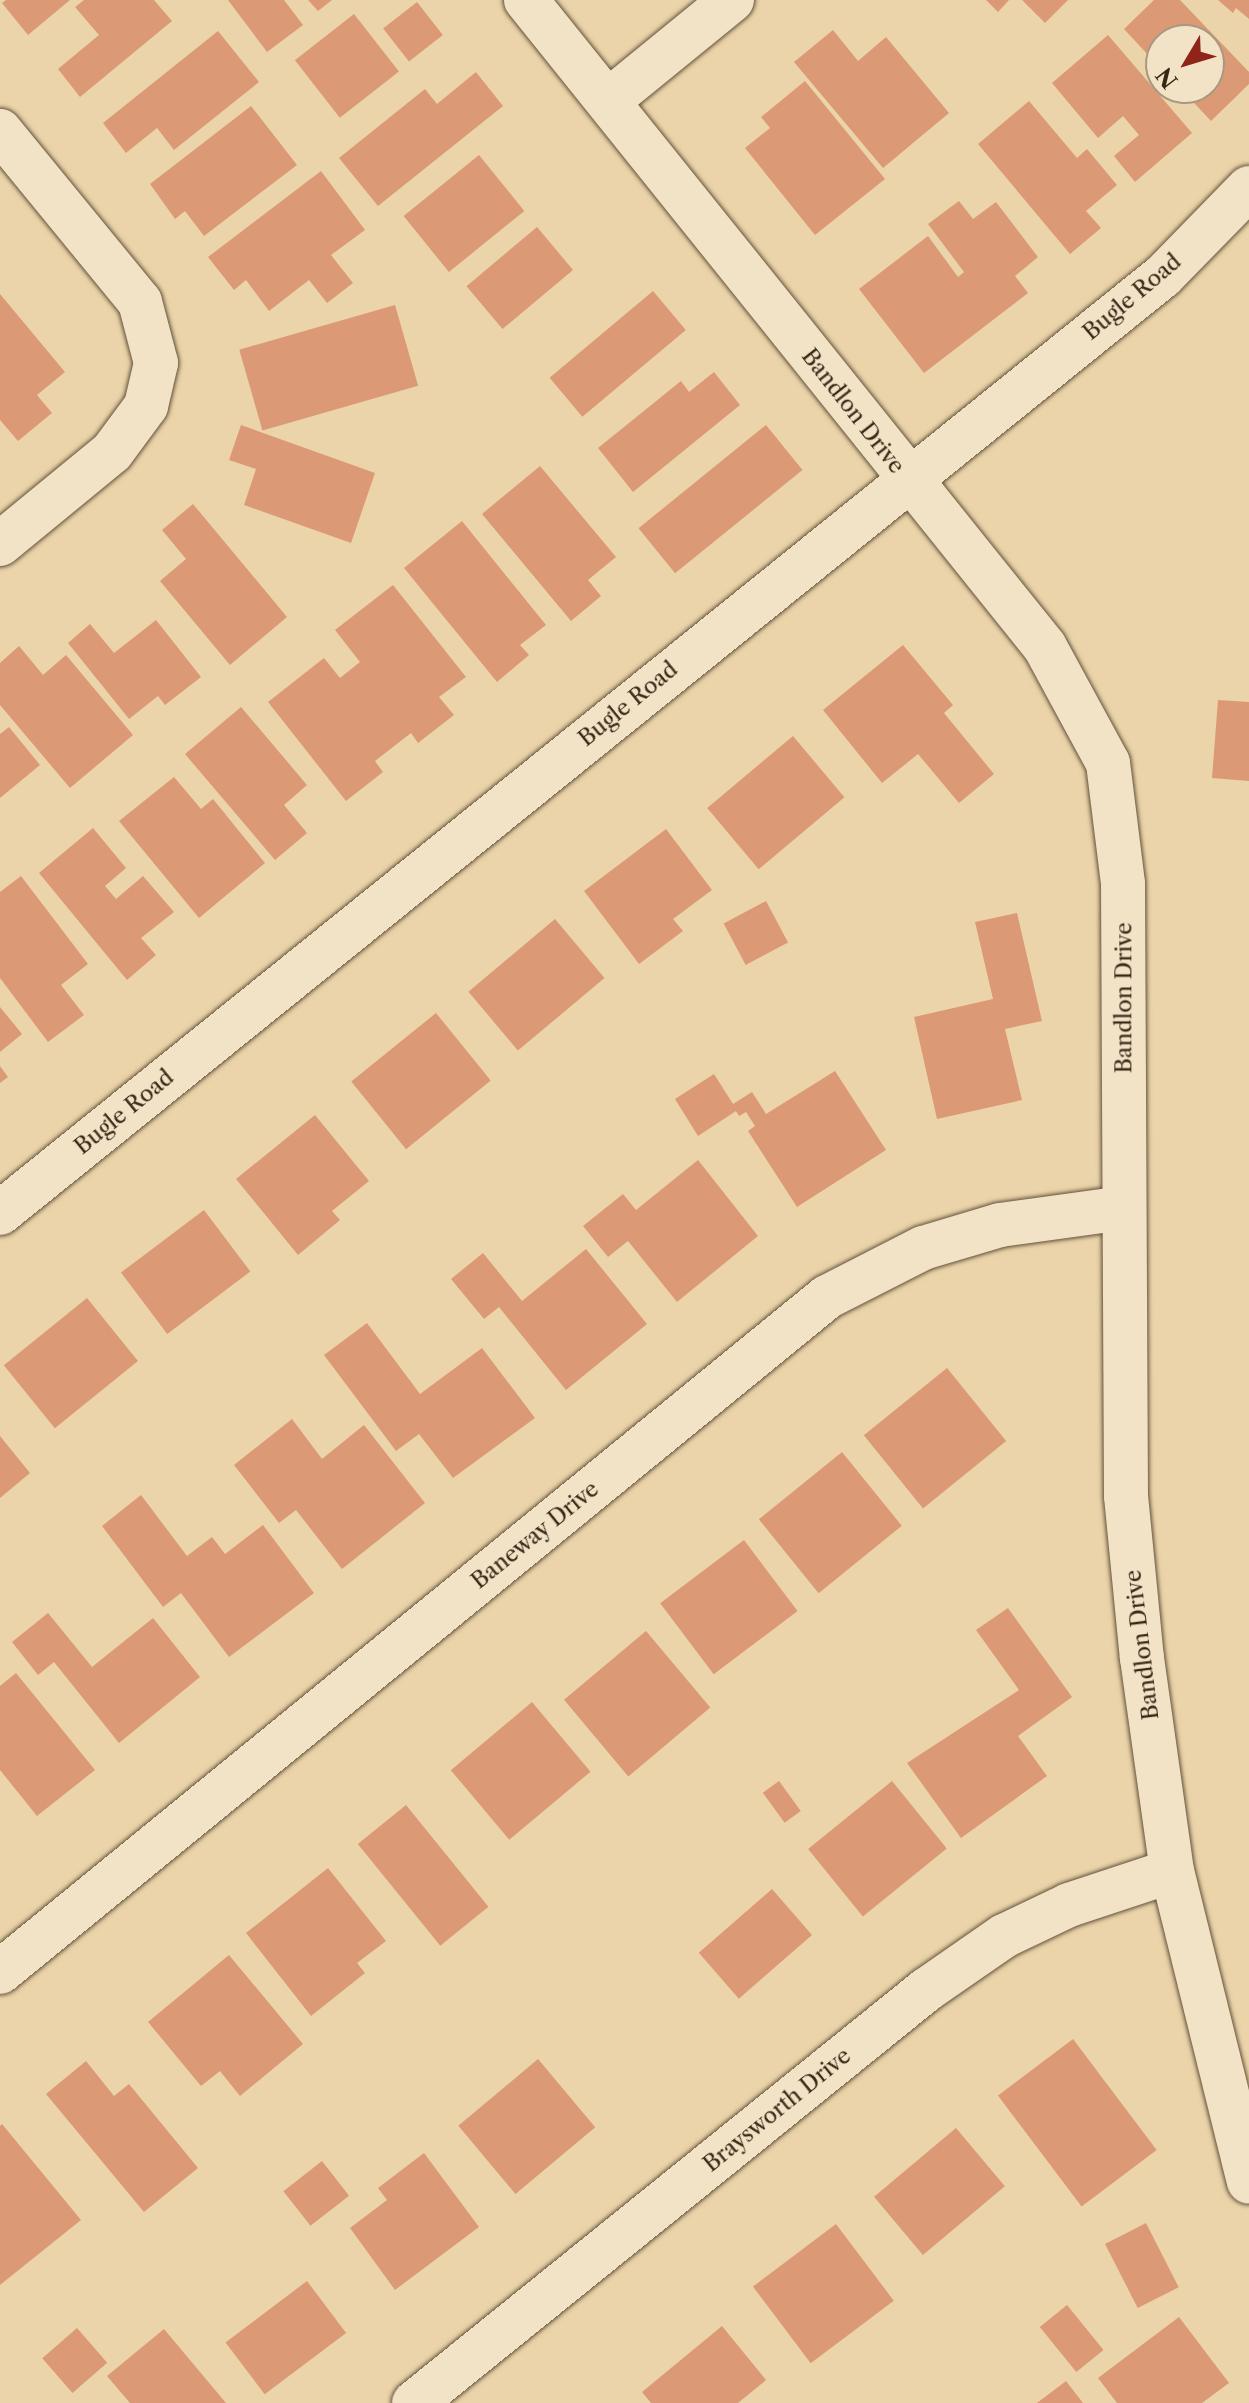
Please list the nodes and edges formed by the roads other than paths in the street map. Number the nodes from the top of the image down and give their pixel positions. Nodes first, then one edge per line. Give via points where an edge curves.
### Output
1 (526, 0) edge
2 (732, 0) edge
3 (608, 101) junction
4 (2, 133) edge
5 (1249, 188) edge
6 (907, 478) junction
7 (0, 544) edge
8 (1124, 1208) junction
9 (0, 1213) edge
10 (1172, 1871) junction
11 (0, 1972) edge
12 (1249, 2182) edge
13 (414, 2403) edge

1 - 3 street, Bandlon Drive
2 - 3 street
3 - 6 street, Bandlon Drive
4 - 7 street via 140,302 156,363 146,406 112,452
5 - 6 street, Bugle Road via 1163,276
6 - 8 street, Bandlon Drive via 1045,647 1108,763 1123,884
6 - 9 street, Bugle Road
8 - 10 street, Bandlon Drive via 1126,1496
8 - 11 street, Baneway Drive via 1000,1225 923,1248 827,1297
10 - 12 street, Bandlon Drive
10 - 13 street, Braysworth Drive via 1069,1905 1004,1936 926,1990

